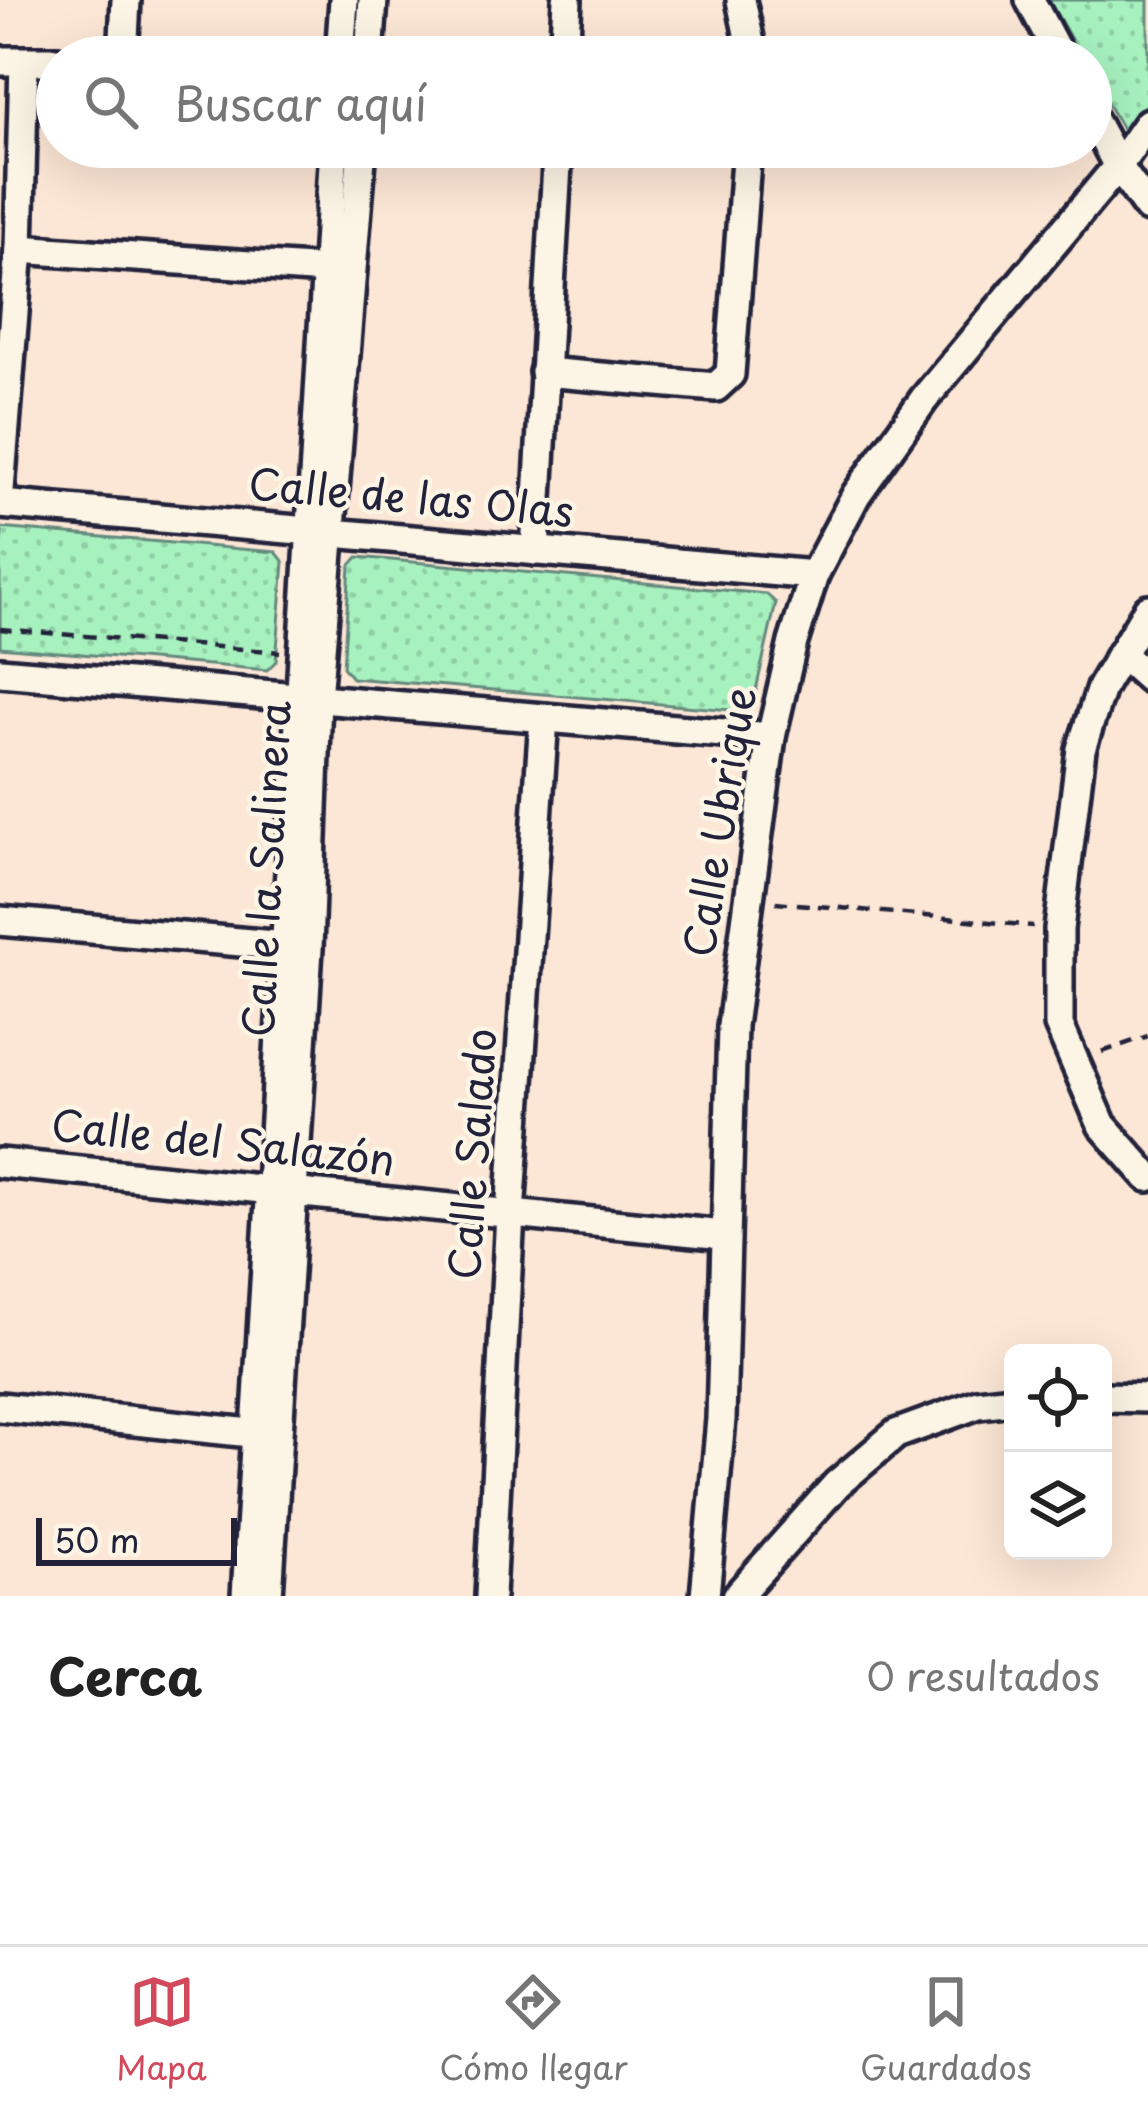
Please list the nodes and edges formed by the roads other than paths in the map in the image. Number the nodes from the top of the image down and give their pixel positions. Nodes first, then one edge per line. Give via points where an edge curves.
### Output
1 (126, 0) edge
2 (344, 0) edge
3 (373, 0) edge
4 (567, 0) edge
5 (742, 0) edge
6 (1030, 0) edge
7 (124, 36) edge
8 (341, 36) edge
9 (371, 36) edge
10 (564, 36) edge
11 (749, 36) edge
12 (1049, 36) edge
13 (12, 61) edge
14 (1148, 123) edge
15 (1112, 155) edge
16 (1118, 166) junction
17 (333, 168) edge
18 (360, 168) edge
19 (557, 168) edge
20 (745, 168) edge
21 (1148, 208) edge
22 (19, 249) junction
23 (326, 270) junction
24 (544, 372) junction
25 (0, 490) edge
26 (0, 504) edge
27 (319, 532) junction
28 (535, 551) junction
29 (814, 575) junction
30 (1148, 609) edge
31 (1121, 654) junction
32 (0, 672) edge
33 (1148, 678) edge
34 (308, 698) junction
35 (544, 718) junction
36 (771, 737) junction
37 (0, 921) edge
38 (296, 947) junction
39 (0, 1163) edge
40 (1148, 1177) edge
41 (281, 1191) junction
42 (510, 1214) junction
43 (724, 1235) junction
44 (1112, 1397) edge
45 (1148, 1398) edge
46 (1004, 1401) edge
47 (0, 1406) edge
48 (267, 1435) junction
49 (247, 1596) edge
50 (268, 1596) edge
51 (490, 1596) edge
52 (705, 1596) edge
53 (737, 1596) edge

1 - 7 street
2 - 8 street
3 - 9 street
4 - 10 street
5 - 11 street
6 - 12 street
13 - 22 street
14 - 16 street, Calle Ubrique
15 - 16 street
16 - 21 street
16 - 29 street, Calle Ubrique via 925,399 856,495
17 - 23 street
18 - 27 street, Calle la Salinera
19 - 24 street
20 - 24 street via 730,374 716,386
22 - 23 street
22 - 25 street
23 - 27 street
24 - 28 street
26 - 27 street, Calle de las Olas
27 - 28 street, Calle de las Olas
27 - 34 street, Calle la Salinera
28 - 29 street, Calle de las Olas
29 - 36 street, Calle Ubrique
30 - 31 street
31 - 33 street
31 - 40 street via 1081,749 1059,928 1058,1025 1102,1125
32 - 34 street
34 - 35 street
34 - 38 street, Calle la Salinera
35 - 36 street
35 - 42 street, Calle Salado
36 - 43 street, Calle Ubrique via 732,1026
37 - 38 street
38 - 41 street, Calle la Salinera
39 - 41 street, Calle del Salazón
41 - 42 street, Calle del Salazón
41 - 48 street, Calle la Salinera
42 - 43 street, Calle del Salazón
42 - 51 street, Calle Salado
43 - 52 street, Calle Ubrique via 721,1419
44 - 45 street
46 - 53 street via 896,1434 837,1484
47 - 48 street
48 - 49 street
48 - 50 street

